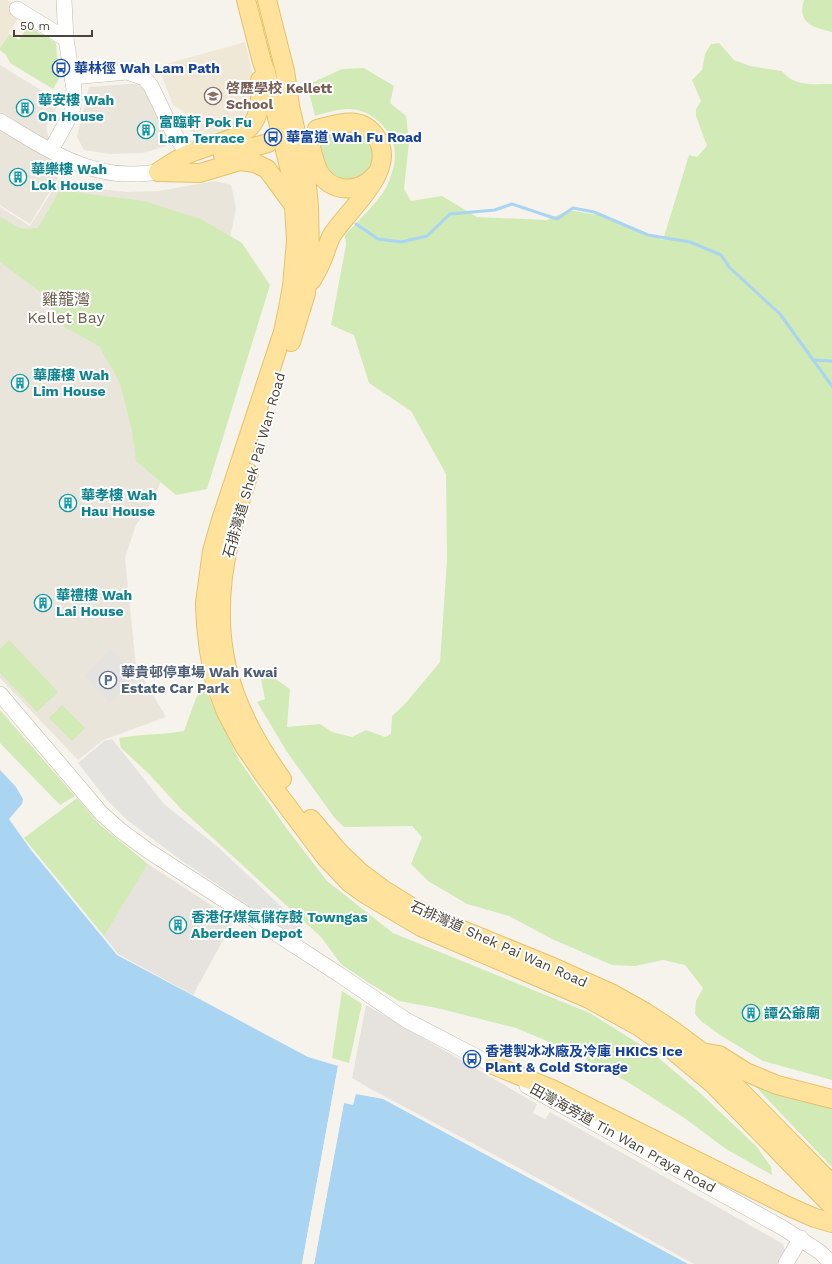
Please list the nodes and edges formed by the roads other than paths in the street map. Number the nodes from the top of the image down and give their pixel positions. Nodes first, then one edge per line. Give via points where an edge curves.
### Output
1 (64, 0) edge
2 (246, 0) edge
3 (267, 0) edge
4 (17, 9) dead end
5 (66, 39) junction
6 (262, 62) junction
7 (285, 71) junction
8 (72, 78) junction
9 (0, 121) edge
10 (317, 129) dead end
11 (268, 143) dead end
12 (51, 150) junction
13 (192, 152) junction
14 (379, 169) junction
15 (158, 172) junction
16 (295, 208) junction
17 (306, 293) junction
18 (0, 694) edge
19 (702, 1052) junction
20 (493, 1065) junction
21 (832, 1100) edge
22 (832, 1184) edge
23 (832, 1206) edge
24 (832, 1223) edge
25 (801, 1238) junction
26 (832, 1263) edge
27 (787, 1264) edge

1 - 5 street
2 - 6 main road, 石排灣道 Shek Pai Wan Road
3 - 7 main road, 石排灣道 Shek Pai Wan Road
4 - 5 street
5 - 8 street
6 - 13 main road via 262,97 256,120 243,134
6 - 16 main road, 石排灣道 Shek Pai Wan Road via 291,175
7 - 14 main road via 298,102 318,171 324,178 335,186 348,189 366,184
7 - 17 main road, 石排灣道 Shek Pai Wan Road via 306,176 309,206 310,257
8 - 12 street via 74,103 71,114
8 - 13 street via 127,72 144,78 151,86 172,132 181,144
9 - 12 street
10 - 14 main road via 344,122 368,128 374,133 381,147
11 - 15 main road
12 - 15 street via 76,163 103,171 133,174
13 - 15 main road
14 - 17 main road via 372,185 331,236
15 - 16 main road via 200,173 240,161 255,163 267,169
16 - 23 main road, 石排灣道 Shek Pai Wan Road via 293,280 283,332 212,551 205,603 215,683 226,712 244,746 326,858 350,883 384,907 421,927 609,1009 638,1026 670,1048 713,1084
17 - 19 main road, 石排灣道 Shek Pai Wan Road via 234,523 222,577 220,610 223,654 232,688 245,719 269,760 316,825 350,863 377,885 436,919 613,994 645,1012
18 - 20 street, 田灣海旁道 Tin Wan Praya Road via 82,791 120,830 406,1020
19 - 21 main road, 石排灣道 Shek Pai Wan Road via 719,1055 746,1072 777,1085
19 - 22 main road
20 - 24 main road via 552,1089 792,1208
20 - 25 street, 田灣海旁道 Tin Wan Praya Road
25 - 26 street, 田灣海旁道 Tin Wan Praya Road
25 - 27 street

